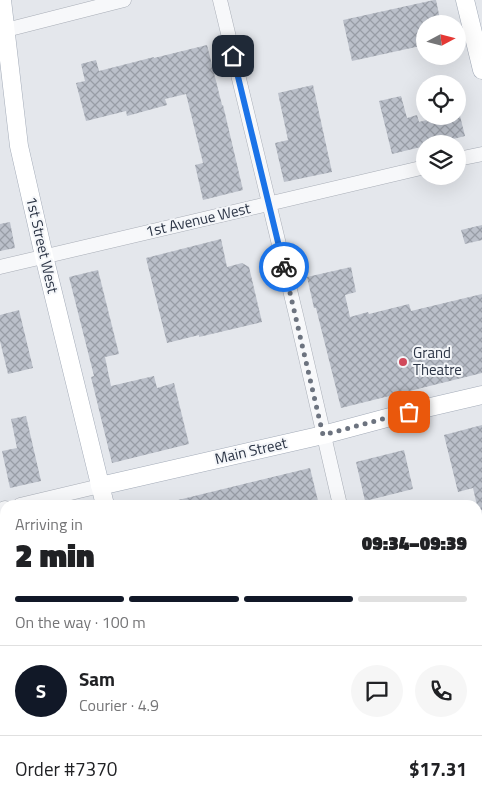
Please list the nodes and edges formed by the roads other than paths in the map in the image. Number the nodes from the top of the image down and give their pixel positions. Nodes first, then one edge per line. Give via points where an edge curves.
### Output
1 (2, 0) edge
2 (124, 0) edge
3 (220, 0) edge
4 (465, 0) edge
5 (6, 30) junction
6 (482, 70) edge
7 (482, 154) edge
8 (466, 157) edge
9 (416, 169) edge
10 (269, 204) junction
11 (44, 256) junction
12 (0, 267) edge
13 (482, 395) edge
14 (323, 435) junction
15 (100, 486) junction
16 (41, 500) edge
17 (104, 500) edge
18 (339, 500) edge

1 - 5 main road, 1st Street West
2 - 5 street
3 - 10 street
4 - 6 main road
5 - 11 main road, 1st Street West via 20,146
7 - 8 street
9 - 10 street, 1st Avenue West
10 - 11 street, 1st Avenue West
10 - 14 street
11 - 12 street, 1st Avenue West
11 - 15 main road, 1st Street West
13 - 14 main road, Main Street
14 - 15 main road, Main Street
14 - 18 street
15 - 16 street, Main Street
15 - 17 main road, 1st Street West

